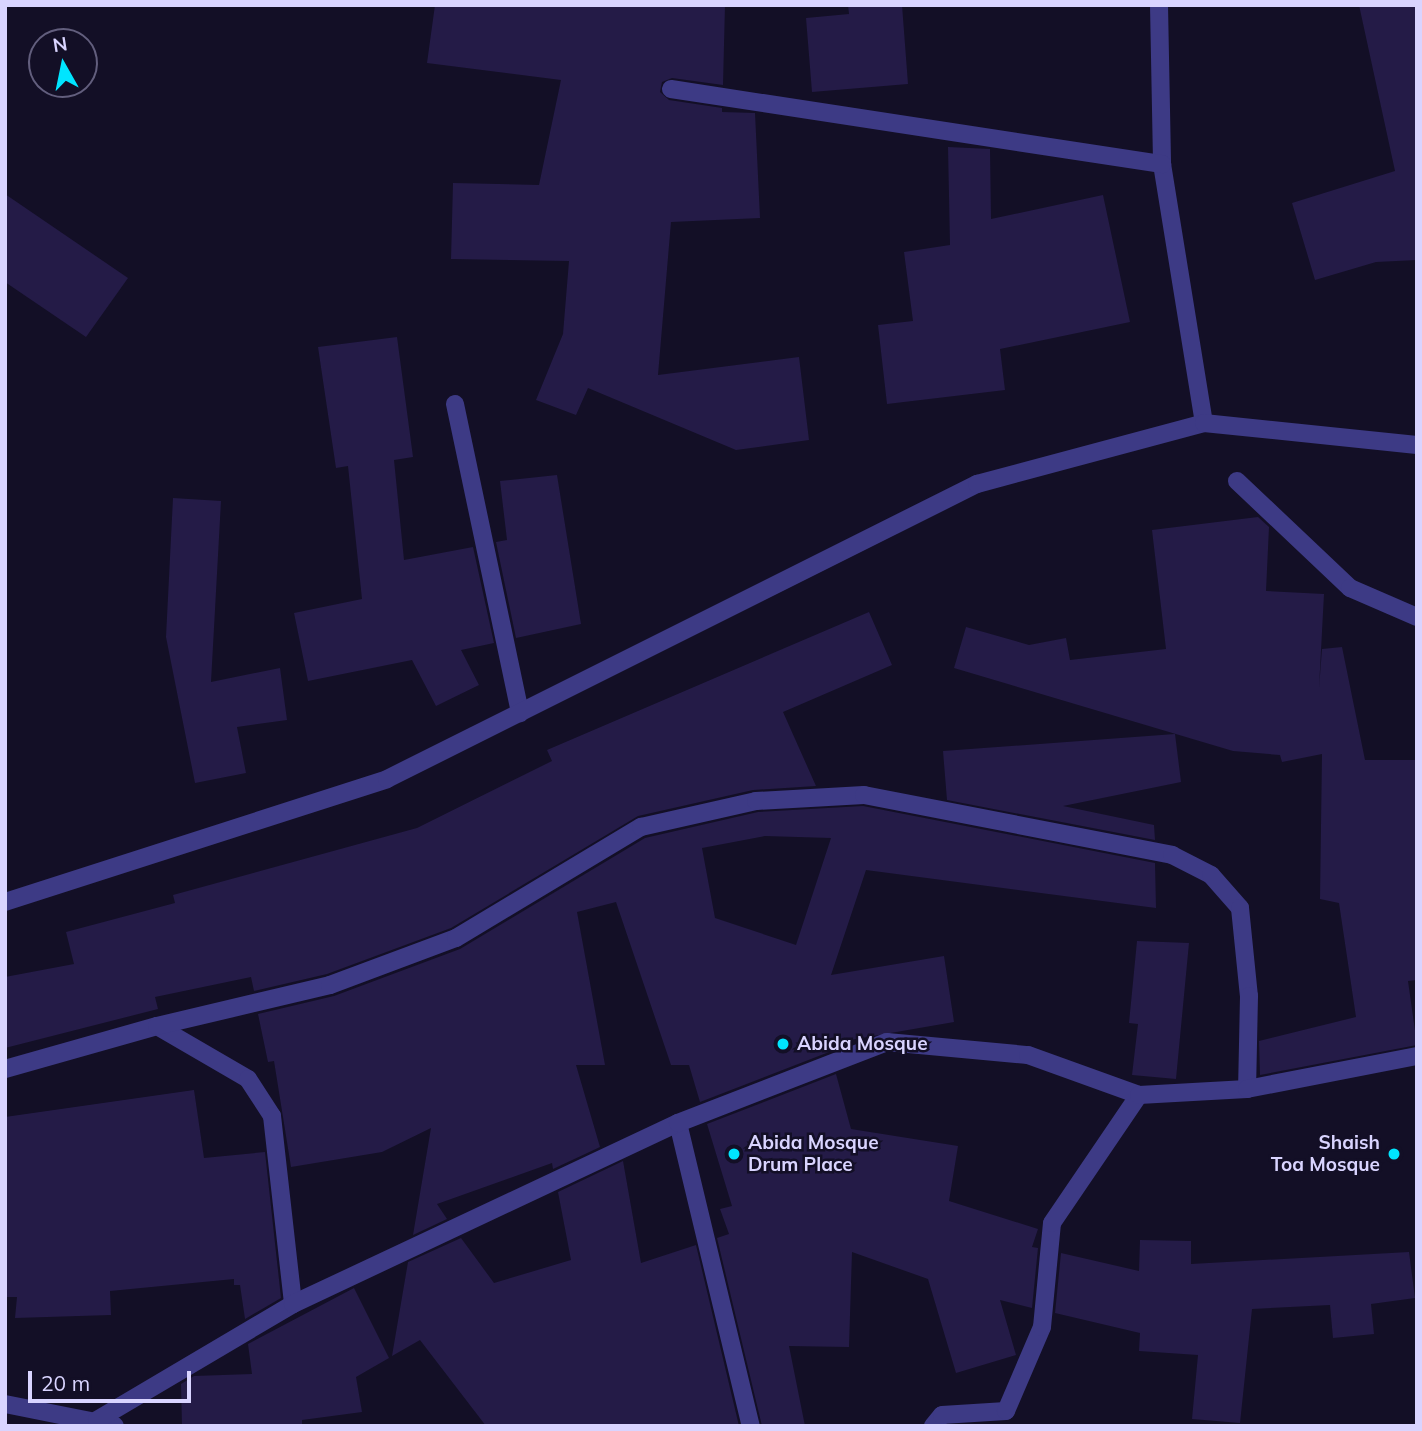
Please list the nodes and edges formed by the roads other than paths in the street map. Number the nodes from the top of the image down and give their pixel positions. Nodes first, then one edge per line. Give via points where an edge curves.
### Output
1 (1158, 5) edge
2 (671, 89) dead end
3 (1162, 164) junction
4 (455, 404) dead end
5 (1204, 423) junction
6 (1417, 445) edge
7 (1237, 481) dead end
8 (1417, 617) edge
9 (520, 713) junction
10 (5, 902) edge
11 (157, 1026) junction
12 (1417, 1056) edge
13 (5, 1069) edge
14 (1247, 1089) junction
15 (1139, 1095) junction
16 (678, 1123) junction
17 (293, 1304) junction
18 (5, 1404) edge
19 (97, 1420) junction
20 (116, 1426) edge
21 (751, 1426) edge
22 (933, 1426) edge

1 - 3 street
2 - 3 street
3 - 5 street
4 - 9 street
5 - 6 street
5 - 9 street via 977,484
7 - 8 street via 1350,588
9 - 10 street via 387,779
11 - 13 street
11 - 14 street via 330,985 456,938 641,827 756,801 864,795 1172,855 1211,874 1240,908 1249,996
11 - 17 street via 248,1079 272,1116
12 - 14 street
14 - 15 street
15 - 16 street via 1028,1055 887,1042
15 - 22 street via 1052,1223 1042,1327 1006,1411 942,1415
16 - 17 street
16 - 21 street
17 - 19 street
18 - 19 street
19 - 20 street

